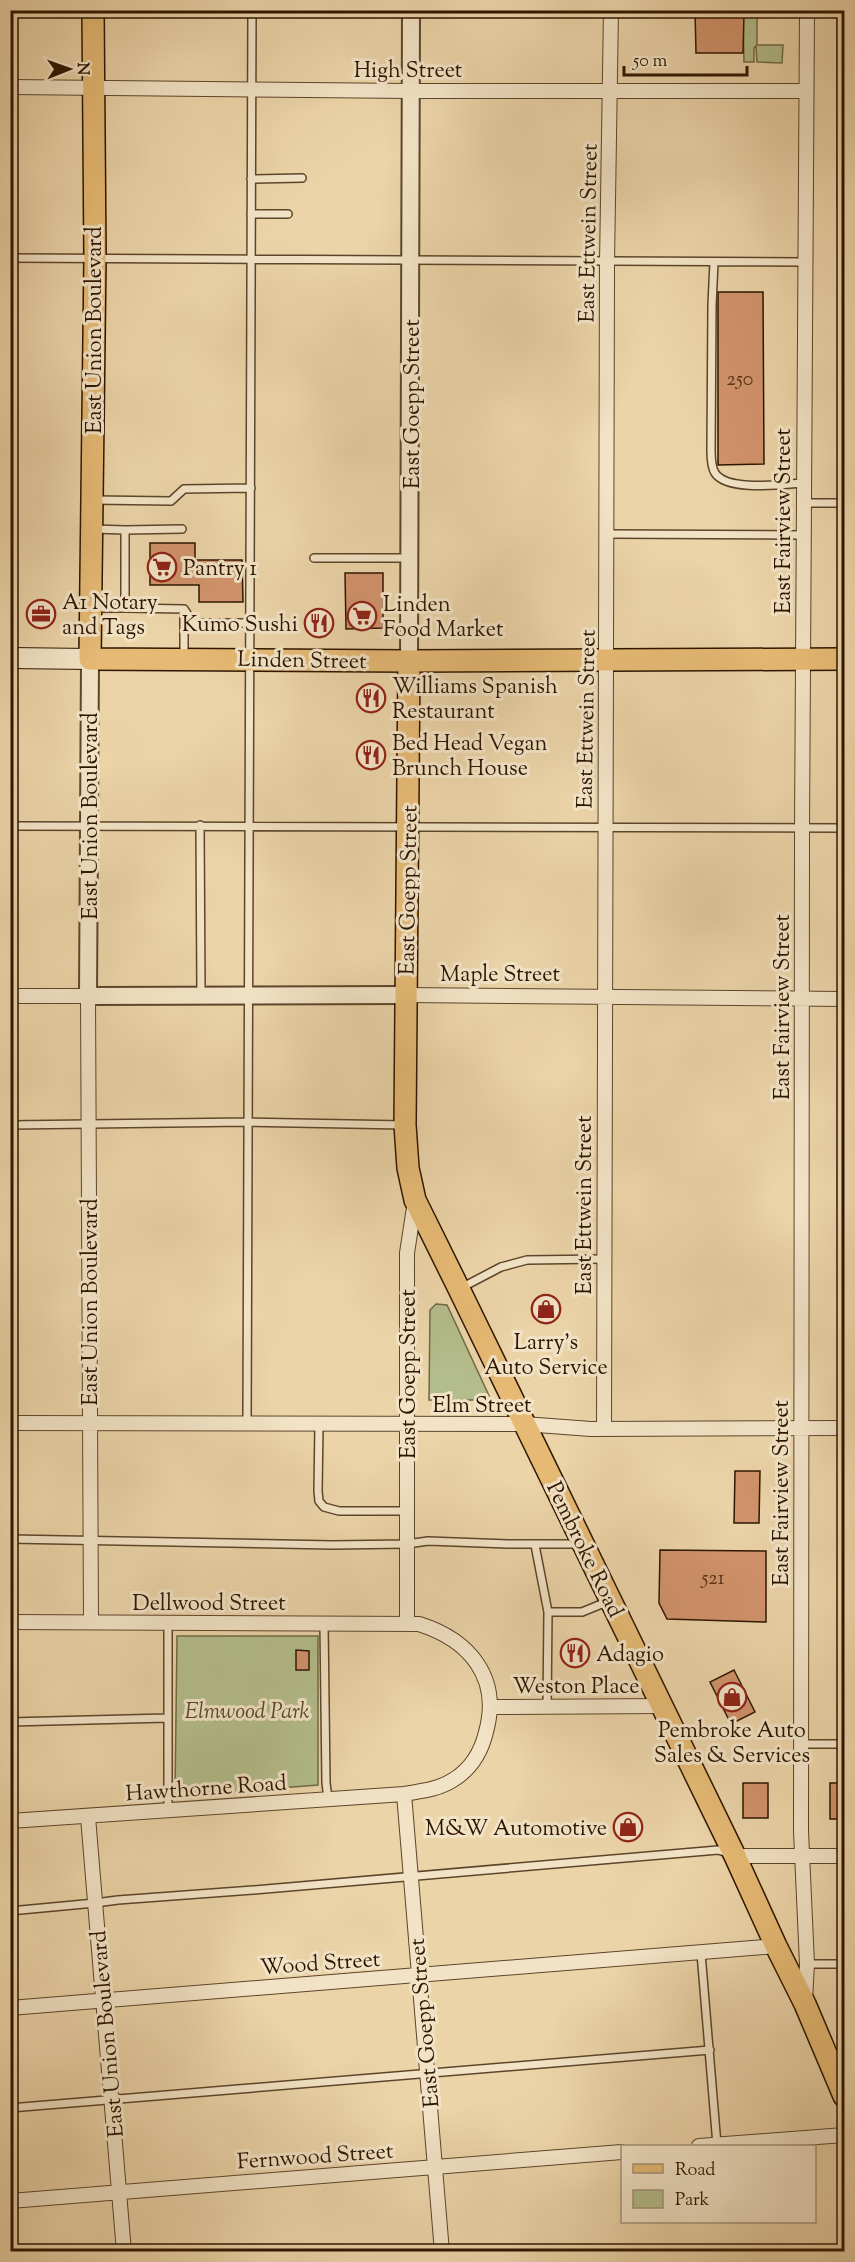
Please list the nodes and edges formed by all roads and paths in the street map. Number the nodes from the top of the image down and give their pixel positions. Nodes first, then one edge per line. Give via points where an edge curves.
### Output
1 (93, 10) edge
2 (252, 10) edge
3 (411, 10) edge
4 (611, 10) edge
5 (807, 10) edge
6 (10, 87) edge
7 (93, 88) junction
8 (251, 89) junction
9 (411, 91) junction
10 (610, 91) junction
11 (806, 91) junction
12 (302, 178) dead end
13 (251, 179) junction
14 (251, 214) junction
15 (288, 214) dead end
16 (10, 258) edge
17 (95, 258) junction
18 (251, 259) junction
19 (411, 261) junction
20 (607, 262) junction
21 (714, 262) junction
22 (805, 262) junction
23 (804, 483) junction
24 (250, 488) junction
25 (92, 500) junction
26 (804, 502) junction
27 (844, 503) edge
28 (92, 529) junction
29 (125, 530) junction
30 (182, 530) dead end
31 (608, 534) junction
32 (804, 535) junction
33 (314, 558) dead end
34 (410, 558) junction
35 (91, 608) junction
36 (125, 608) junction
37 (184, 609) junction
38 (250, 623) junction
39 (10, 658) edge
40 (802, 658) junction
41 (90, 659) junction
42 (184, 659) junction
43 (250, 659) junction
44 (607, 659) junction
45 (844, 659) edge
46 (409, 661) junction
47 (201, 825) junction
48 (250, 825) junction
49 (10, 826) edge
50 (89, 826) junction
51 (407, 827) junction
52 (605, 828) junction
53 (802, 828) junction
54 (844, 828) edge
55 (406, 995) junction
56 (10, 996) edge
57 (88, 996) junction
58 (201, 996) junction
59 (248, 996) junction
60 (605, 996) junction
61 (803, 999) junction
62 (844, 999) edge
63 (247, 1122) junction
64 (88, 1124) junction
65 (10, 1125) edge
66 (405, 1125) junction
67 (415, 1200) junction
68 (604, 1259) junction
69 (459, 1289) junction
70 (10, 1423) edge
71 (89, 1423) junction
72 (524, 1424) junction
73 (247, 1425) junction
74 (319, 1425) junction
75 (407, 1425) junction
76 (801, 1427) junction
77 (844, 1428) edge
78 (604, 1429) junction
79 (407, 1511) junction
80 (10, 1539) edge
81 (90, 1539) junction
82 (406, 1544) junction
83 (584, 1544) junction
84 (534, 1545) junction
85 (611, 1600) junction
86 (548, 1612) junction
87 (10, 1622) edge
88 (90, 1622) junction
89 (324, 1623) junction
90 (168, 1624) junction
91 (407, 1624) junction
92 (662, 1706) junction
93 (490, 1707) junction
94 (548, 1707) junction
95 (167, 1718) junction
96 (10, 1722) edge
97 (801, 1744) junction
98 (844, 1744) edge
99 (404, 1794) junction
100 (328, 1798) junction
101 (168, 1810) junction
102 (88, 1817) junction
103 (10, 1821) edge
104 (801, 1855) junction
105 (735, 1856) junction
106 (844, 1856) edge
107 (410, 1875) junction
108 (95, 1904) junction
109 (10, 1911) edge
110 (776, 1946) junction
111 (701, 1953) junction
112 (807, 1964) junction
113 (844, 1964) edge
114 (420, 1975) junction
115 (102, 2000) junction
116 (805, 2004) junction
117 (10, 2008) edge
118 (710, 2050) junction
119 (427, 2074) junction
120 (844, 2096) edge
121 (111, 2101) junction
122 (10, 2108) edge
123 (844, 2134) edge
124 (717, 2145) edge
125 (621, 2152) edge
126 (436, 2167) junction
127 (120, 2191) junction
128 (10, 2201) edge
129 (124, 2252) edge
130 (442, 2252) edge

1 - 7 main road, East Union Boulevard
2 - 8 lane
3 - 9 street, East Goepp Street
4 - 10 street, East Ettwein Street
5 - 11 street, East Fairview Street
6 - 7 street, High Street
7 - 8 street, High Street
7 - 17 main road, East Union Boulevard
8 - 9 street, High Street
8 - 13 lane
9 - 10 street, High Street
9 - 19 street, East Goepp Street
10 - 11 street, High Street
10 - 20 street, East Ettwein Street
11 - 22 street, East Fairview Street
12 - 13 lane
13 - 14 lane
14 - 15 lane
14 - 18 lane
16 - 17 lane
17 - 18 lane
17 - 25 main road, East Union Boulevard
18 - 19 lane
18 - 24 lane
19 - 20 lane
19 - 34 street, East Goepp Street
20 - 21 lane
20 - 31 street, East Ettwein Street
21 - 22 lane
21 - 23 lane via 714,472 721,479 742,485
22 - 23 street, East Fairview Street
23 - 26 street, East Fairview Street
24 - 25 lane via 184,489 171,501
24 - 38 lane
25 - 28 main road, East Union Boulevard
26 - 27 lane
26 - 32 street, East Fairview Street
28 - 29 lane
28 - 35 main road, East Union Boulevard
29 - 30 lane
29 - 36 lane
31 - 32 lane
31 - 44 street, East Ettwein Street
32 - 40 street, East Fairview Street
33 - 34 lane
34 - 46 street, East Goepp Street
35 - 36 lane
35 - 41 main road, East Union Boulevard
36 - 37 lane
37 - 38 lane via 193,623
37 - 42 lane
38 - 43 lane
39 - 41 main road, Linden Street
40 - 44 main road, Linden Street
40 - 45 main road, Linden Street
40 - 53 street, East Fairview Street
41 - 42 main road, Linden Street
41 - 50 street, East Union Boulevard
42 - 43 main road, Linden Street
43 - 46 main road, Linden Street
43 - 48 lane
44 - 46 main road, Linden Street
44 - 52 street, East Ettwein Street
46 - 51 main road, East Goepp Street
47 - 48 lane
47 - 50 lane
47 - 58 lane
48 - 51 lane
48 - 59 lane
49 - 50 lane
50 - 57 street, East Union Boulevard
51 - 52 lane
51 - 55 main road, East Goepp Street
52 - 53 lane
52 - 60 street, East Ettwein Street
53 - 54 lane
53 - 61 street, East Fairview Street
55 - 59 street, Maple Street
55 - 60 street, Maple Street
55 - 66 main road, East Goepp Street
56 - 57 street, Maple Street
57 - 58 street, Maple Street
57 - 64 street, East Union Boulevard
58 - 59 street, Maple Street
59 - 63 lane
60 - 61 street, Maple Street
60 - 68 street, East Ettwein Street
61 - 62 street, Maple Street
61 - 76 street, East Fairview Street
63 - 64 lane
63 - 66 lane
63 - 73 lane
64 - 65 lane
64 - 71 street, East Union Boulevard
66 - 67 main road, East Goepp Street
67 - 69 main road, Pembroke Road
67 - 75 street, East Goepp Street via 407,1253
68 - 69 lane via 527,1260 501,1267
68 - 78 street, East Ettwein Street
69 - 72 main road, Pembroke Road
70 - 71 street, Elm Street
71 - 73 street, Elm Street
71 - 81 street, East Union Boulevard
72 - 75 street, Elm Street
72 - 78 street, Elm Street
72 - 83 main road, Pembroke Road
73 - 74 street, Elm Street
74 - 75 street, Elm Street
74 - 79 lane via 318,1491 324,1507 339,1511
75 - 79 street, East Goepp Street
76 - 77 street, Elm Street
76 - 78 street, Elm Street
76 - 97 street, East Fairview Street
79 - 82 street, East Goepp Street
80 - 81 lane
81 - 82 lane
81 - 88 street, East Union Boulevard
82 - 84 lane via 428,1541
82 - 91 street, East Goepp Street
83 - 84 lane
83 - 85 main road, Pembroke Road
84 - 86 lane
85 - 86 lane via 582,1612
85 - 92 main road, Pembroke Road
86 - 94 lane
87 - 88 street, Dellwood Street
88 - 90 street, Dellwood Street
89 - 90 street, Dellwood Street
89 - 91 street, Dellwood Street
89 - 100 lane
90 - 95 lane
91 - 93 street via 436,1630 461,1646 481,1668
92 - 94 street, Weston Place
92 - 105 main road, Pembroke Road
93 - 94 street, Weston Place
93 - 99 street via 482,1747 466,1770 432,1790
95 - 96 lane
95 - 101 lane
97 - 98 lane
97 - 104 street, East Fairview Street
99 - 100 street, Hawthorne Road
99 - 107 street, East Goepp Street
100 - 101 street, Hawthorne Road
101 - 102 street, Hawthorne Road
102 - 103 street, Hawthorne Road
102 - 108 street, East Union Boulevard
104 - 105 street
104 - 106 street
104 - 112 street, East Fairview Street
105 - 107 lane via 718,1850
105 - 110 main road, Pembroke Road
107 - 108 lane
107 - 114 street, East Goepp Street
108 - 109 lane
108 - 115 street, East Union Boulevard
110 - 111 street, Wood Street
110 - 116 main road, Pembroke Road
111 - 114 street, Wood Street
111 - 118 lane
112 - 113 lane
112 - 116 street, East Fairview Street
114 - 115 street, Wood Street
114 - 119 street, East Goepp Street
115 - 117 street, Wood Street
115 - 121 street, East Union Boulevard
116 - 120 main road, Pembroke Road
118 - 119 lane
118 - 124 lane
119 - 121 lane
119 - 126 street, East Goepp Street
121 - 122 lane
121 - 127 street, East Union Boulevard
123 - 124 street
125 - 126 street, Fernwood Street
126 - 127 street, Fernwood Street
126 - 130 street, East Goepp Street
127 - 128 street, Fernwood Street
127 - 129 street, East Union Boulevard

